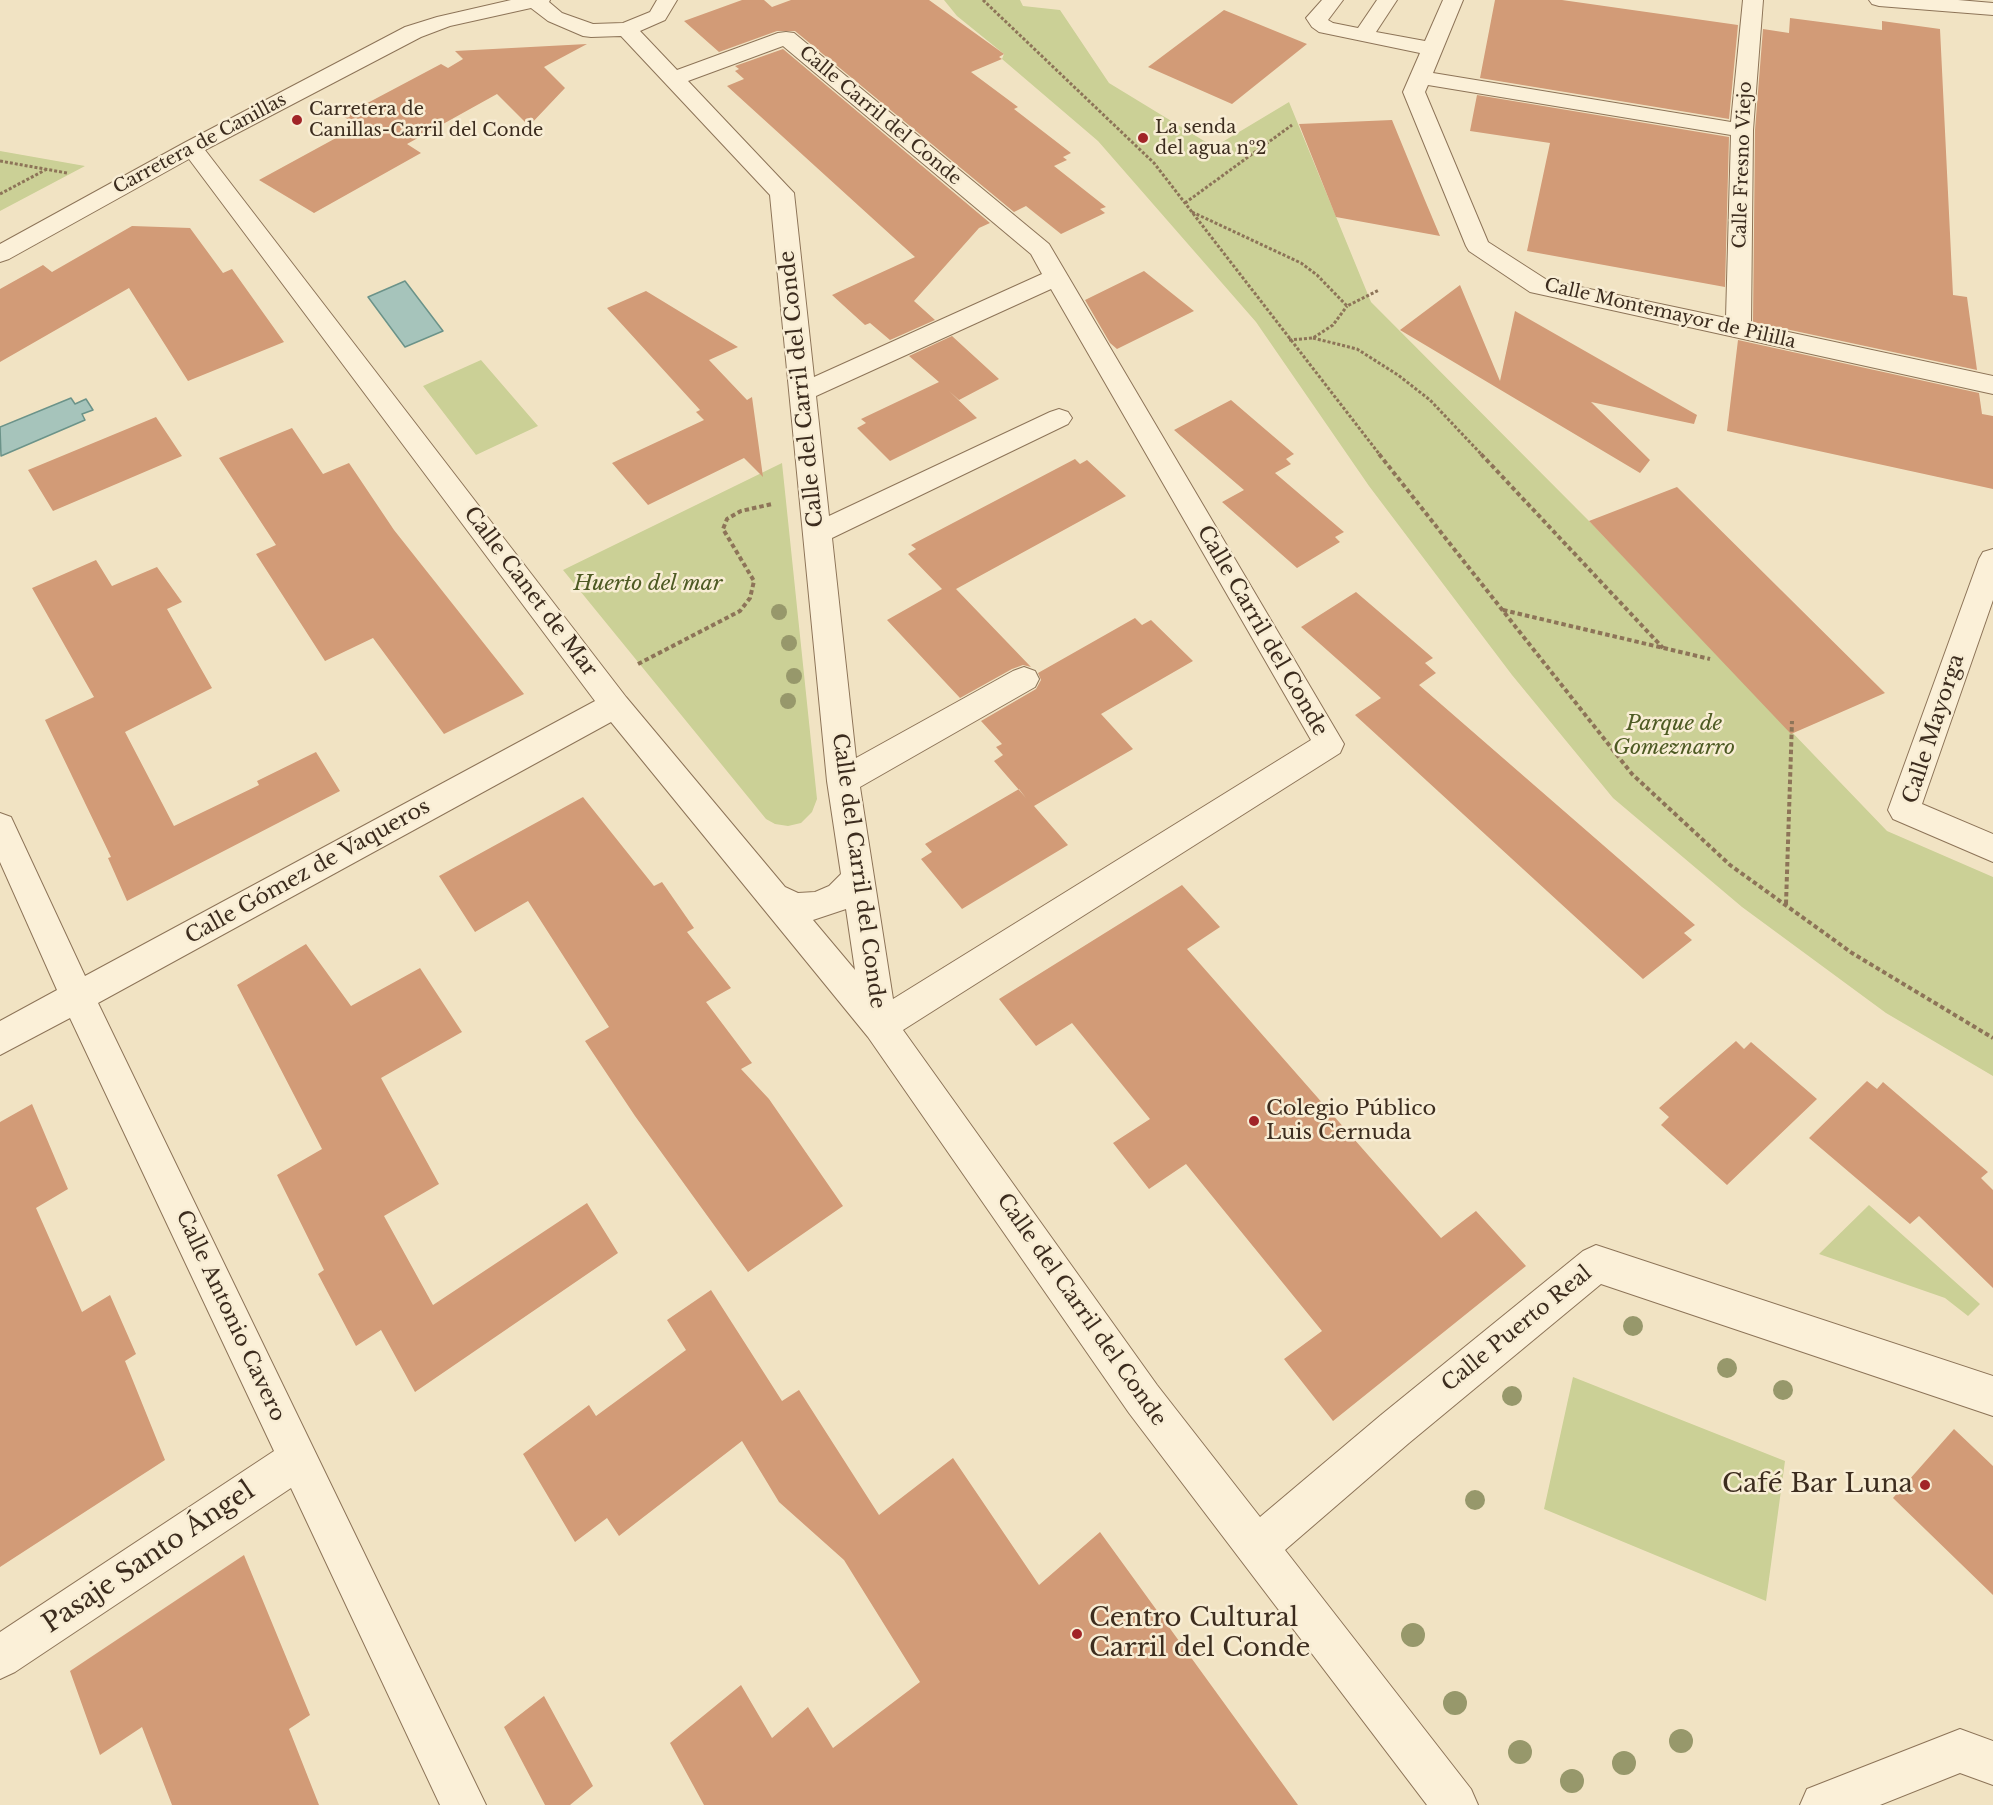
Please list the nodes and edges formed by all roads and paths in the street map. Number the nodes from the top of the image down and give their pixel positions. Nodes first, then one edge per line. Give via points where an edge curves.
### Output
1 (536, 0) edge
2 (667, 0) edge
3 (983, 0) edge
4 (1333, 0) edge
5 (1387, 0) edge
6 (1453, 0) edge
7 (1753, 0) edge
8 (1879, 0) edge
9 (1993, 9) edge
10 (626, 29) junction
11 (1363, 36) junction
12 (1431, 49) junction
13 (1420, 77) junction
14 (674, 79) junction
15 (1292, 125) dead end
16 (1742, 130) junction
17 (192, 147) junction
18 (47, 169) dead end
19 (0, 194) edge
20 (1185, 203) junction
21 (1191, 212) junction
22 (0, 254) edge
23 (1057, 277) junction
24 (1379, 290) dead end
25 (1347, 306) junction
26 (1738, 330) junction
27 (1313, 338) junction
28 (1289, 340) junction
29 (1993, 385) edge
30 (803, 392) junction
31 (1059, 418) dead end
32 (774, 504) dead end
33 (816, 534) junction
34 (1993, 559) edge
35 (1502, 610) junction
36 (1663, 648) junction
37 (1710, 658) dead end
38 (637, 664) dead end
39 (1024, 679) dead end
40 (615, 705) junction
41 (1792, 721) dead end
42 (843, 781) junction
43 (0, 826) edge
44 (1993, 848) edge
45 (857, 879) junction
46 (774, 897) junction
47 (1786, 905) junction
48 (78, 998) junction
49 (880, 1026) junction
50 (1993, 1038) edge
51 (0, 1039) edge
52 (1993, 1396) edge
53 (298, 1459) junction
54 (1257, 1547) junction
55 (0, 1657) edge
56 (1976, 1757) edge
57 (463, 1805) edge
58 (1455, 1805) edge
59 (1823, 1805) edge

1 - 10 street via 555,17 591,31
1 - 17 street, Carretera de Canillas via 454,18 413,32
2 - 10 street via 658,16
3 - 20 path via 1154,163
4 - 11 street via 1317,18 1318,23
5 - 11 street
6 - 12 street, Calle Montemayor de Pililla
7 - 16 street, Calle Fresno Viejo
8 - 9 street
10 - 14 street, Calle del Carril del Conde
11 - 12 street
12 - 13 street, Calle Montemayor de Pililla
13 - 16 street
13 - 26 street, Calle Montemayor de Pililla via 1414,92 1478,246 1539,286
14 - 23 street, Calle Carril del Conde via 786,38 1040,249
14 - 30 street, Calle del Carril del Conde via 782,193
15 - 20 path
16 - 26 street, Calle Fresno Viejo
17 - 22 street, Carretera de Canillas
17 - 40 street, Calle Canet de Mar
18 - 19 path
20 - 21 path
21 - 25 path via 1301,263
21 - 28 path
23 - 30 street
23 - 49 street, Calle Carril del Conde via 1329,744
24 - 25 path
25 - 27 path via 1333,325
26 - 29 street, Calle Montemayor de Pililla
27 - 28 path
27 - 36 path via 1357,349 1430,400
28 - 35 path
30 - 33 street, Calle del Carril del Conde
31 - 33 street
32 - 38 path via 741,511 727,519 723,529 754,581 750,598 740,611
33 - 42 street, Calle del Carril del Conde
34 - 44 street, Calle Mayorga via 1904,810
35 - 36 path
35 - 47 path via 1632,774 1730,865
36 - 37 path
39 - 42 street
40 - 46 street, Calle Canet de Mar
40 - 48 street, Calle Gómez de Vaqueros
41 - 47 path
42 - 45 street, Calle del Carril del Conde
43 - 48 street, Calle Antonio Cavero
45 - 46 street via 841,896 817,906 796,907
45 - 49 street, Calle del Carril del Conde
46 - 49 street, Calle Canet de Mar
47 - 50 path via 1852,953
48 - 51 street, Calle Gómez de Vaqueros
48 - 53 street, Calle Antonio Cavero
49 - 54 street, Calle del Carril del Conde via 1143,1399
52 - 54 street, Calle Puerto Real via 1596,1264
53 - 55 street, Pasaje Santo Ángel
53 - 57 street, Calle Antonio Cavero
54 - 58 street, Calle del Carril del Conde
56 - 59 street

